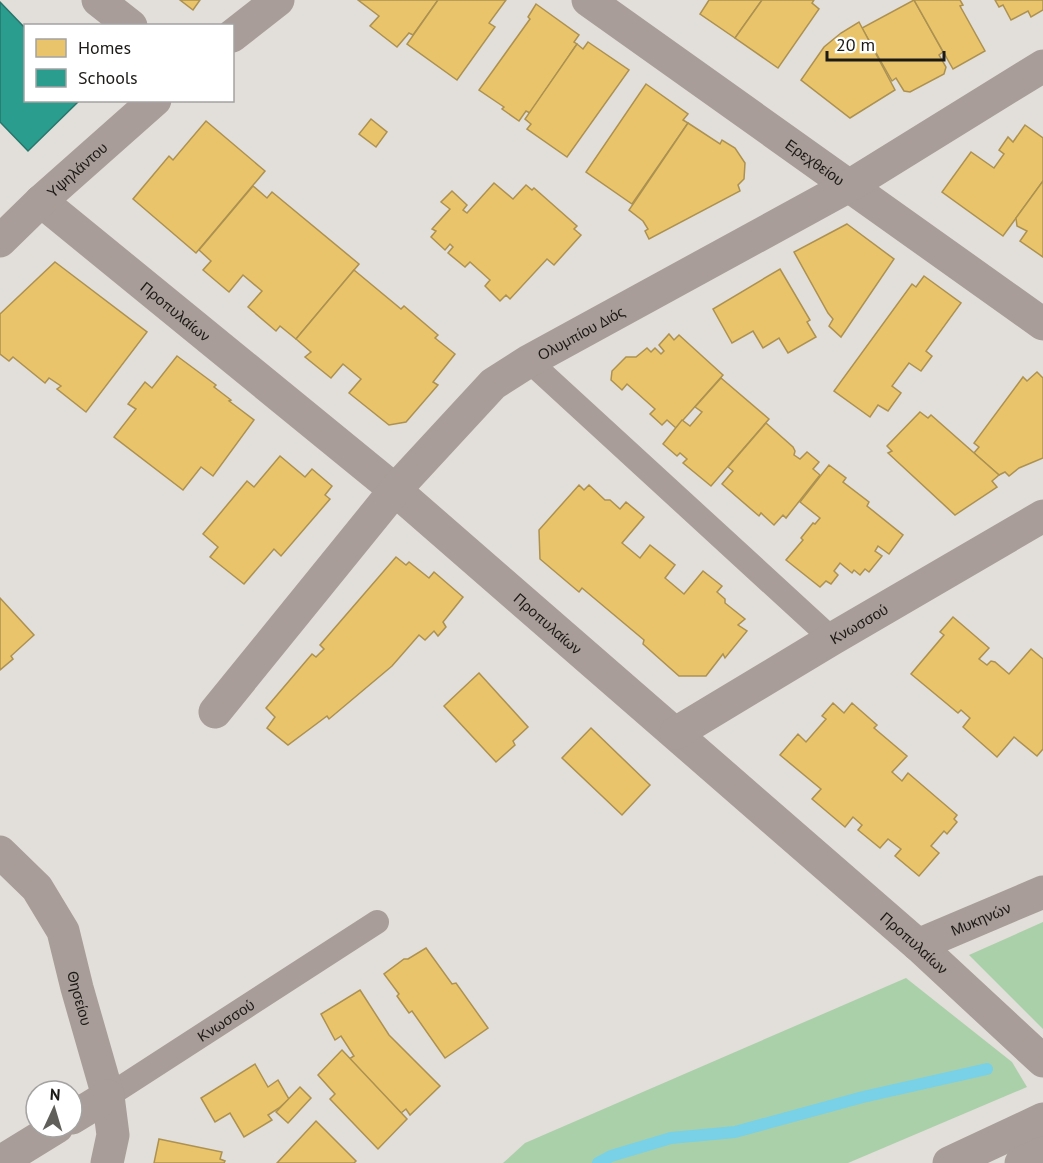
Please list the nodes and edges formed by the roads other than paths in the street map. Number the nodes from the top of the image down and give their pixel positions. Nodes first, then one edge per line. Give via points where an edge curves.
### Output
1 (98, 0) edge
2 (278, 0) edge
3 (588, 0) edge
4 (128, 24) edge
5 (234, 34) edge
6 (1043, 66) edge
7 (153, 102) edge
8 (849, 186) junction
9 (41, 201) junction
10 (0, 241) edge
11 (1043, 324) edge
12 (529, 361) junction
13 (395, 490) junction
14 (1043, 516) edge
15 (832, 639) junction
16 (214, 712) dead end
17 (676, 733) junction
18 (0, 852) edge
19 (1043, 892) edge
20 (377, 921) dead end
21 (929, 955) junction
22 (1039, 1057) edge
23 (108, 1096) junction
24 (84, 1111) edge
25 (1043, 1119) edge
26 (37, 1139) edge
27 (1043, 1153) edge
28 (0, 1162) edge
29 (107, 1163) edge
30 (949, 1163) edge
31 (1021, 1163) edge

1 - 4 street
2 - 5 street
3 - 8 street, Ερεχθείου
6 - 8 street, Ολυμπίου Διός
7 - 9 street, Υψηλάντου
8 - 11 street, Ερεχθείου
8 - 12 street, Ολυμπίου Διός
9 - 10 street, Υψηλάντου
9 - 13 street, Προπυλαίων
12 - 13 street, Ολυμπίου Διός via 493,384
12 - 15 street
13 - 16 street, Ολυμπίου Διός
13 - 17 street, Προπυλαίων
14 - 15 street, Κνωσσού
15 - 17 street, Κνωσσού
17 - 21 street, Προπυλαίων
18 - 23 street, Θησείου via 37,888 63,931
19 - 21 street, Μυκηνών
20 - 23 street, Κνωσσού
21 - 22 street, Προπυλαίων
23 - 24 street, Κνωσσού
23 - 29 street, Θησείου via 113,1135
25 - 30 street
26 - 28 street
27 - 31 street

